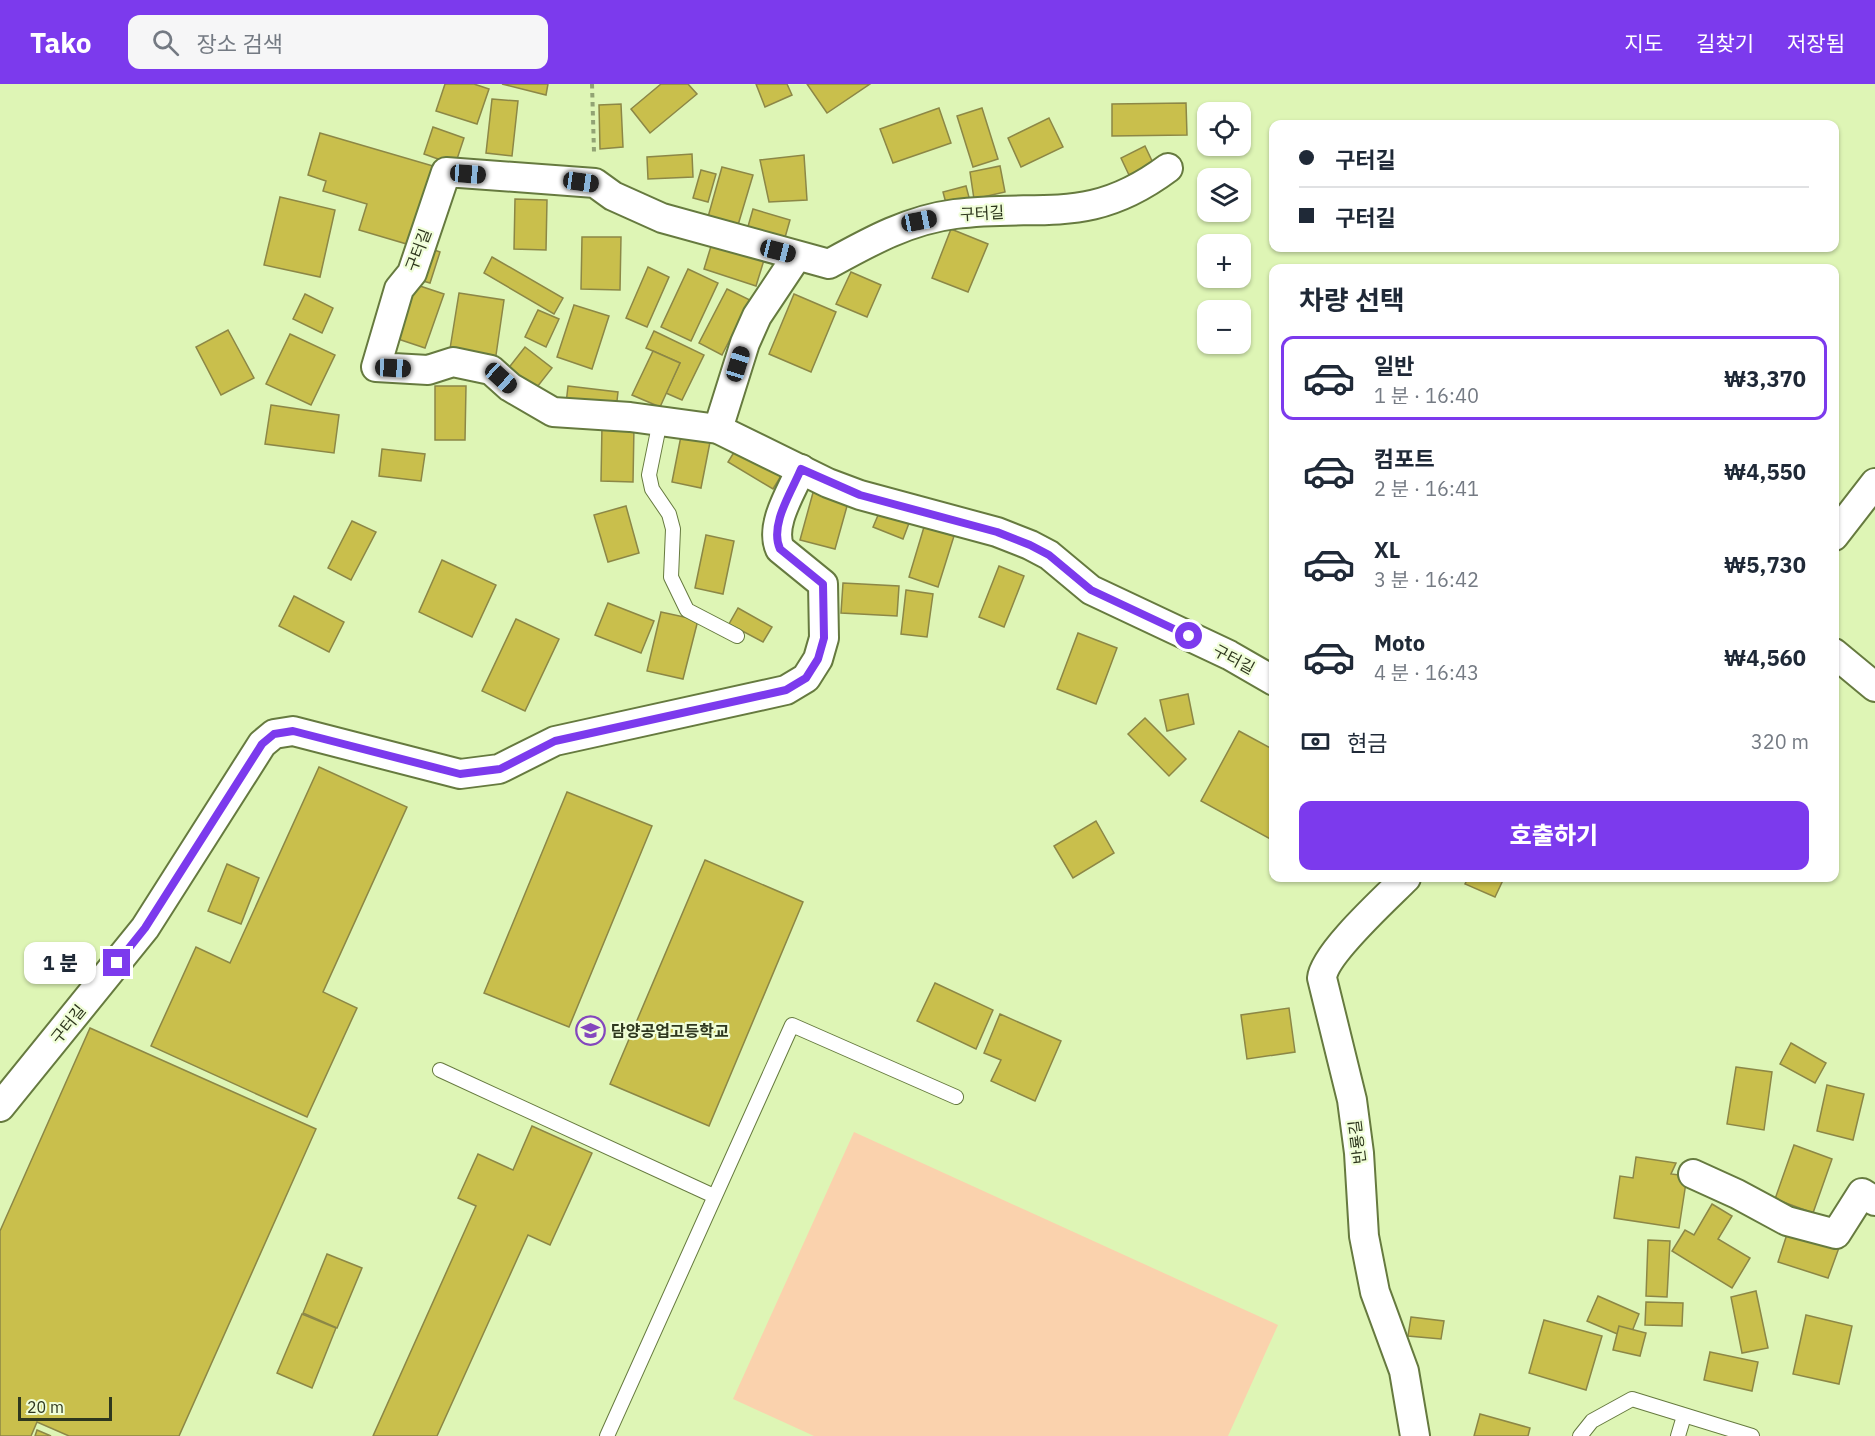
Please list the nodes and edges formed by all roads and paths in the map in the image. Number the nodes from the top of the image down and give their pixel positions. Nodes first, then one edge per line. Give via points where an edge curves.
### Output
1 (592, 84) edge
2 (1168, 168) dead end
3 (595, 183) junction
4 (797, 256) junction
5 (660, 421) junction
6 (718, 429) junction
7 (801, 469) junction
8 (1875, 483) edge
9 (1839, 530) edge
10 (738, 636) dead end
11 (1839, 657) edge
12 (1269, 678) edge
13 (1875, 687) edge
14 (1402, 882) edge
15 (440, 1070) dead end
16 (956, 1097) dead end
17 (0, 1107) edge
18 (1694, 1174) dead end
19 (714, 1196) junction
20 (1875, 1201) edge
21 (1684, 1416) junction
22 (607, 1436) edge
23 (1415, 1436) edge
24 (1580, 1436) edge
25 (1678, 1436) edge
26 (1752, 1436) edge

1 - 3 path
2 - 4 street, 구터길 via 1142,187 1098,205 1067,211 953,214 919,221 879,237 829,264
3 - 4 street, 구터길 via 613,196 662,218
3 - 5 street, 구터길 via 446,172 412,273 399,288 376,367 428,370 453,362 492,370 510,387 553,412
4 - 6 street via 757,316
5 - 6 street, 구터길
5 - 10 lane via 650,475 652,489 669,514 673,529 671,577 687,610
6 - 7 street, 구터길
7 - 12 street, 구터길 via 860,495 997,532 1030,545 1049,555 1091,590
7 - 17 street, 구터길 via 777,528 776,541 780,549 823,584 824,638 813,671 806,678 786,690 555,741 500,769 460,774 293,731 274,734 262,744 145,928
8 - 9 street
11 - 13 street
14 - 23 street, 반룡길 via 1335,952 1323,967 1322,978 1352,1100 1364,1236 1375,1292 1404,1371
15 - 19 lane
16 - 19 lane via 792,1025
18 - 20 street via 1787,1221 1836,1234 1862,1193
19 - 22 lane
21 - 24 lane via 1632,1399 1592,1421
21 - 25 lane
21 - 26 lane

